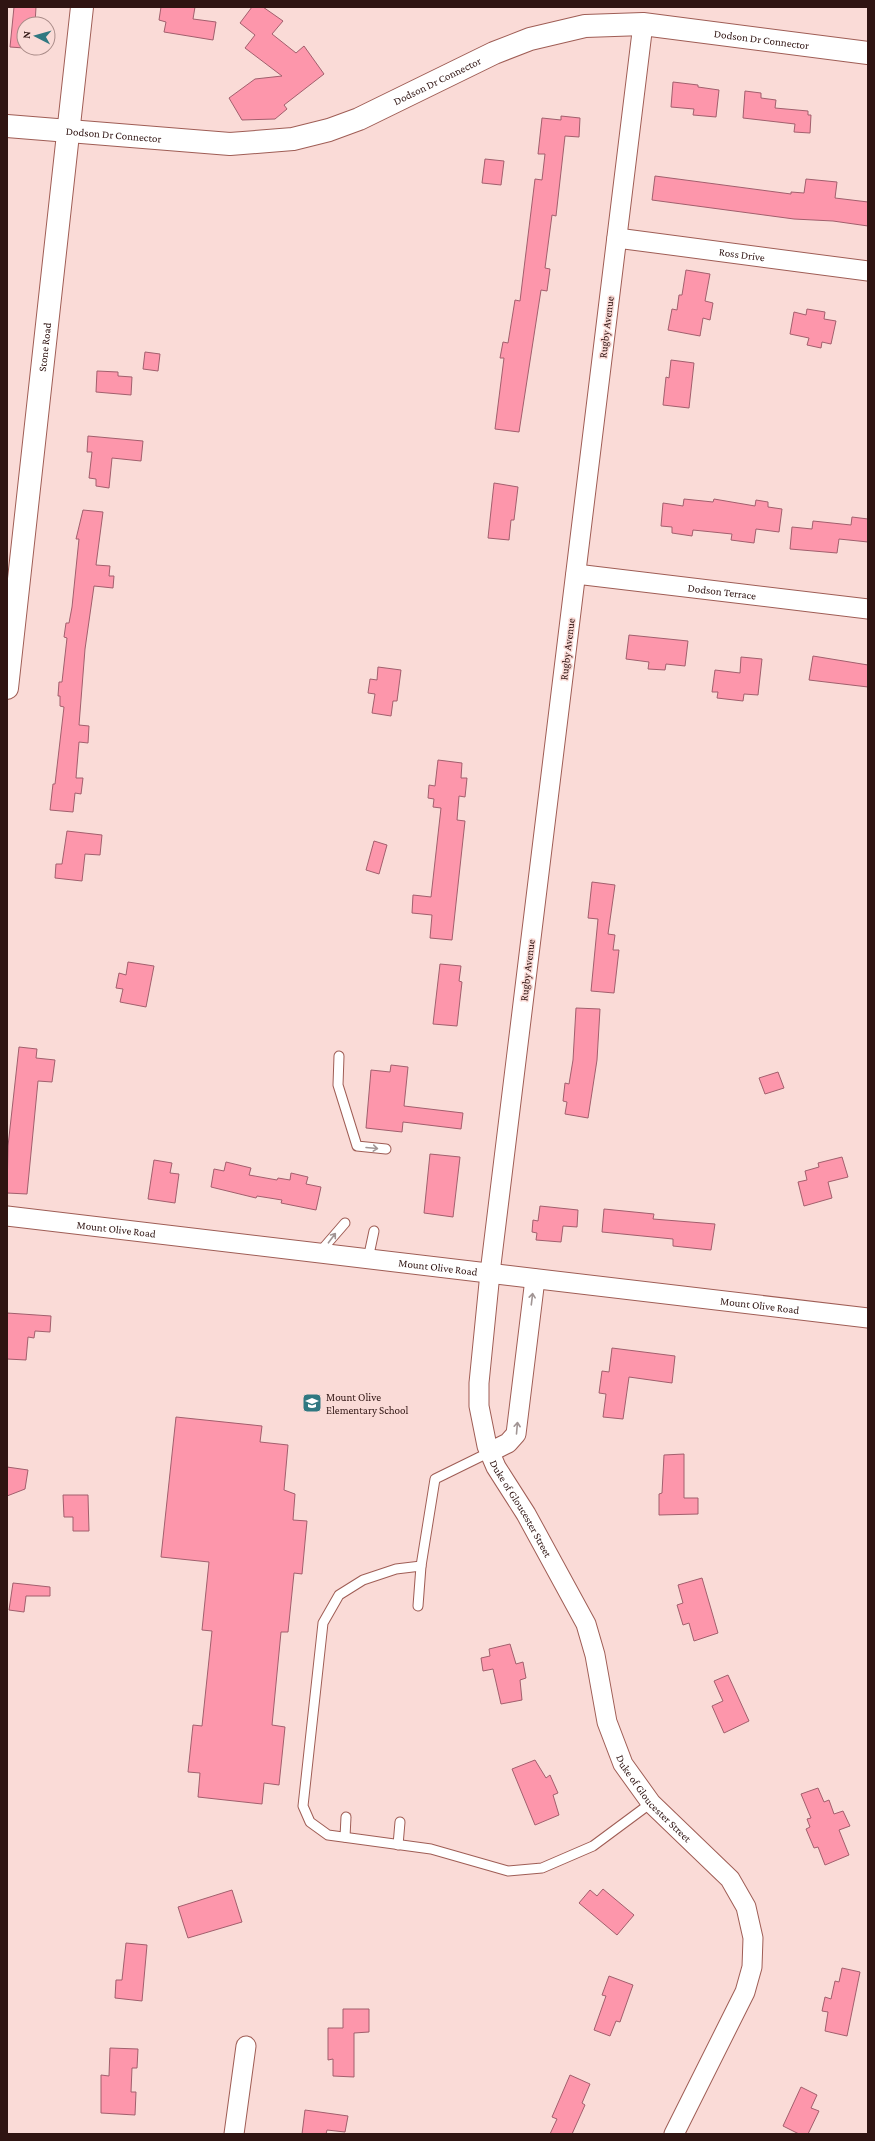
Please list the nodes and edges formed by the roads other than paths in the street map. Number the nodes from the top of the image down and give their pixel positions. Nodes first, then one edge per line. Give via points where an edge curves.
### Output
1 (82, 7) edge
2 (643, 24) junction
3 (868, 53) edge
4 (7, 126) edge
5 (68, 131) junction
6 (617, 238) junction
7 (868, 271) edge
8 (576, 574) junction
9 (12, 596) edge
10 (868, 609) edge
11 (7, 688) edge
12 (339, 1056) dead end
13 (386, 1149) dead end
14 (7, 1216) edge
15 (345, 1223) dead end
16 (374, 1231) dead end
17 (319, 1253) junction
18 (368, 1259) junction
19 (490, 1273) junction
20 (535, 1278) junction
21 (868, 1318) edge
22 (490, 1452) junction
23 (421, 1566) junction
24 (418, 1606) dead end
25 (651, 1803) junction
26 (346, 1817) dead end
27 (400, 1822) dead end
28 (345, 1837) junction
29 (398, 1844) junction
30 (246, 2046) dead end
31 (234, 2134) edge
32 (674, 2134) edge

1 - 5 street, Stone Road
2 - 3 street, Dodson Dr Connector
2 - 5 street, Dodson Dr Connector via 586,26 530,39 494,53 359,119 293,139 230,144
2 - 6 street, Rugby Avenue
4 - 5 street, Dodson Dr Connector
5 - 9 street, Stone Road
6 - 7 street, Ross Drive
6 - 8 street, Rugby Avenue
8 - 10 street, Dodson Terrace
8 - 19 street, Rugby Avenue
9 - 11 street, Stone Road
12 -> 13 lane via 338,1085 357,1146
14 - 17 street, Mount Olive Road
17 -> 15 lane
16 - 18 lane
17 - 18 street, Mount Olive Road
18 - 19 street, Mount Olive Road
19 - 20 street, Mount Olive Road
19 - 22 street, Duke of Gloucester Street via 479,1406
20 - 21 street, Mount Olive Road
22 -> 20 street, Duke of Gloucester Street via 508,1443 516,1434
22 - 23 lane via 435,1479
22 - 25 street, Duke of Gloucester Street via 496,1467 526,1514 586,1624 595,1655 606,1722 623,1764
23 - 24 lane
23 - 28 lane via 396,1569 363,1580 338,1595 323,1623 303,1806 310,1822 328,1835
25 - 29 lane via 593,1846 542,1868 508,1871 431,1849
25 - 32 street, Duke of Gloucester Street via 730,1879 746,1907 753,1938 752,1967 745,1992
26 - 28 lane
27 - 29 lane
28 - 29 lane
30 - 31 street

